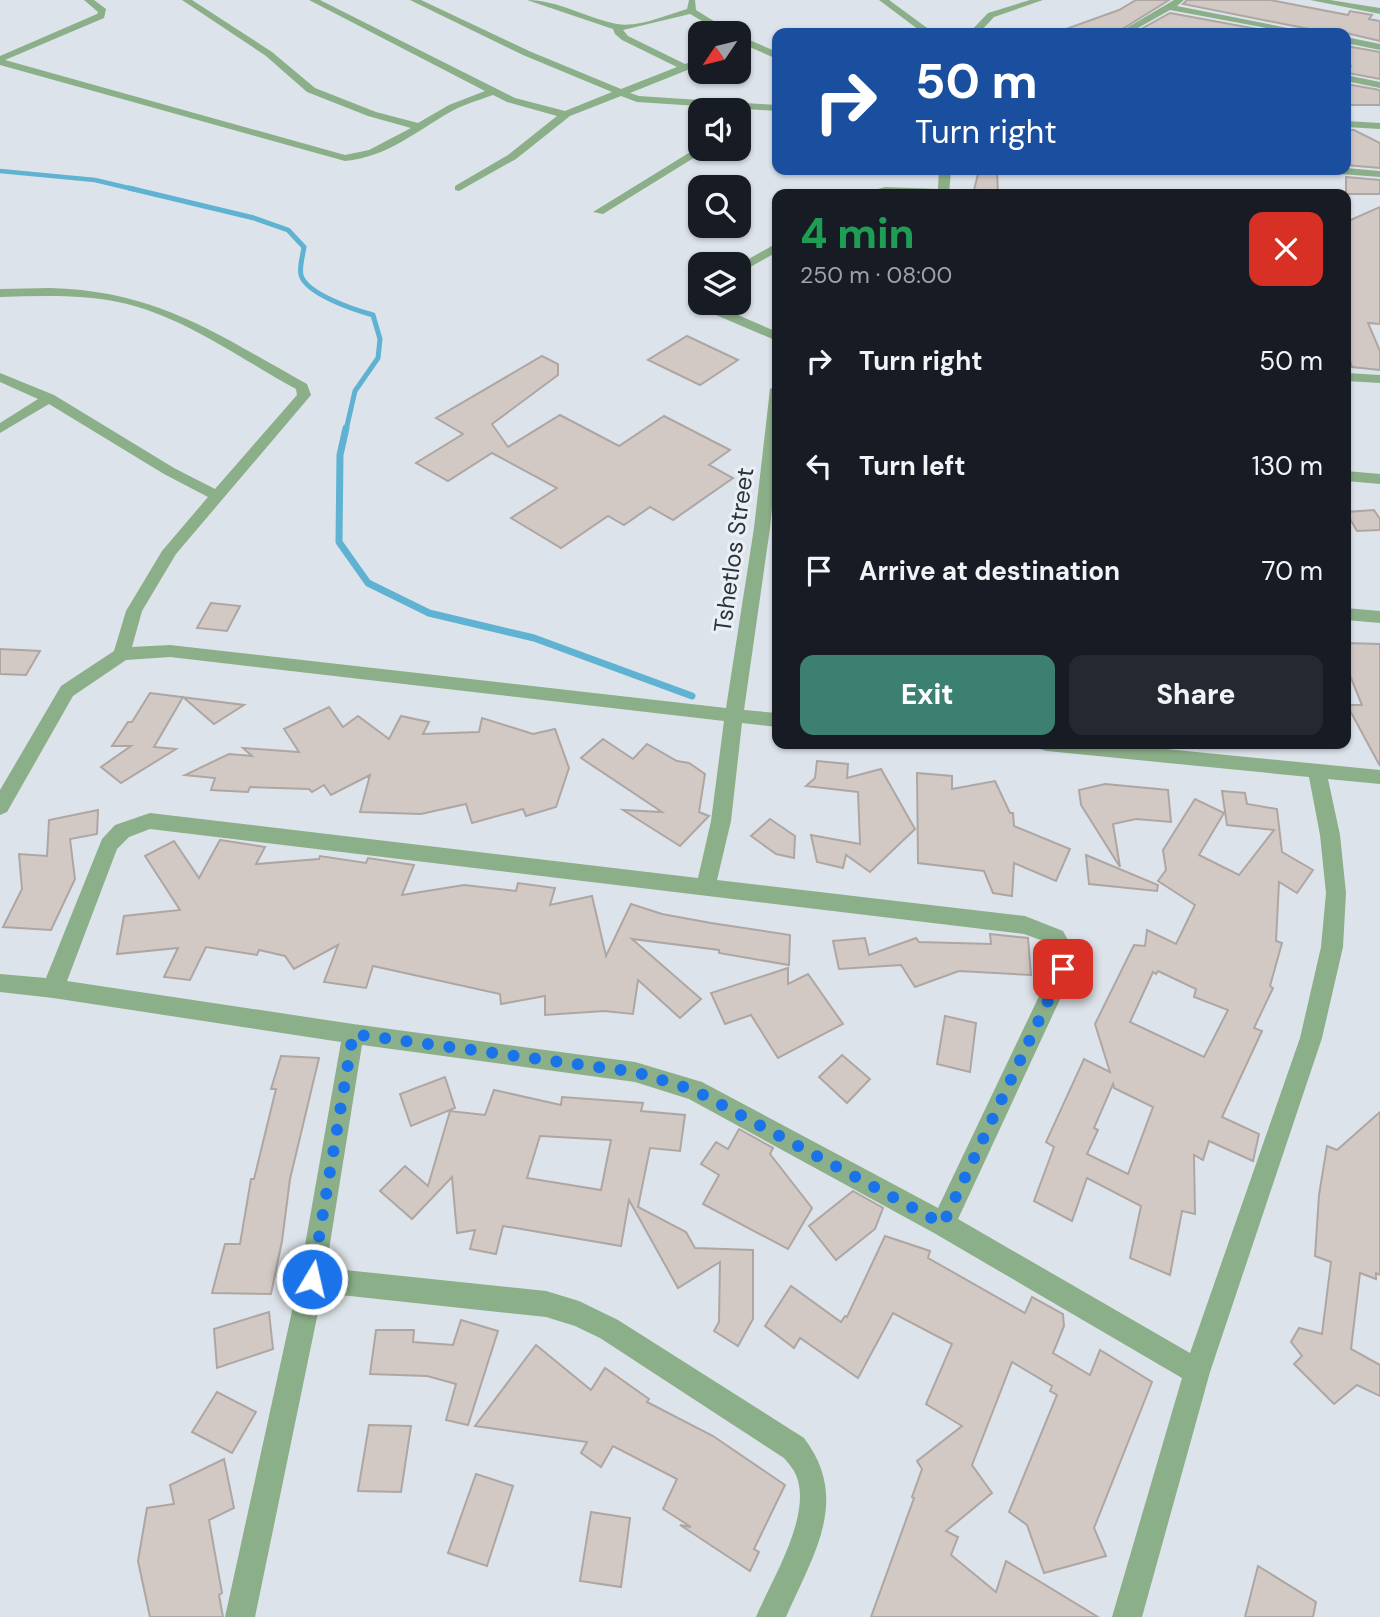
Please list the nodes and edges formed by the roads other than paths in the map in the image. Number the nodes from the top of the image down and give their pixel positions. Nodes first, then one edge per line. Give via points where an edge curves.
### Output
1 (88, 0) edge
2 (186, 0) edge
3 (313, 0) edge
4 (414, 0) edge
5 (531, 0) edge
6 (680, 0) edge
7 (883, 0) edge
8 (1039, 0) edge
9 (1180, 0) edge
10 (1314, 0) edge
11 (692, 5) edge
12 (1169, 7) junction
13 (1380, 11) edge
14 (713, 21) edge
15 (618, 27) junction
16 (922, 28) edge
17 (979, 28) edge
18 (1132, 28) edge
19 (1281, 28) edge
20 (1351, 41) edge
21 (751, 46) edge
22 (1380, 47) edge
23 (772, 54) edge
24 (0, 61) edge
25 (688, 68) edge
26 (685, 69) junction
27 (1351, 79) edge
28 (1380, 85) edge
29 (493, 91) junction
30 (620, 92) junction
31 (688, 104) edge
32 (751, 106) edge
33 (772, 108) edge
34 (566, 114) junction
35 (1351, 124) edge
36 (420, 127) junction
37 (1380, 127) edge
38 (688, 157) edge
39 (1351, 172) edge
40 (1380, 174) edge
41 (459, 188) dead end
42 (599, 212) dead end
43 (772, 250) edge
44 (751, 263) edge
45 (0, 293) edge
46 (727, 315) edge
47 (772, 335) edge
48 (0, 377) edge
49 (1351, 377) edge
50 (1380, 379) edge
51 (49, 398) junction
52 (0, 429) edge
53 (1351, 477) edge
54 (1380, 479) edge
55 (772, 489) edge
56 (218, 496) junction
57 (770, 529) edge
58 (1351, 614) edge
59 (1380, 617) edge
60 (122, 654) junction
61 (734, 716) junction
62 (772, 720) edge
63 (1098, 749) edge
64 (1317, 770) junction
65 (1380, 776) edge
66 (0, 807) edge
67 (706, 885) junction
68 (0, 983) edge
69 (53, 988) junction
70 (353, 1034) junction
71 (943, 1224) junction
72 (312, 1279) junction
73 (1197, 1372) junction
74 (240, 1617) edge
75 (771, 1617) edge
76 (1127, 1617) edge

1 - 24 street via 103,11 101,16
2 - 36 street via 269,54 312,90
3 - 29 street
4 - 30 street
5 - 15 street
6 - 11 street
7 - 16 street
8 - 17 street via 991,16
9 - 12 street
10 - 13 street
11 - 14 street
11 - 15 street via 635,26
12 - 18 street
12 - 19 street
15 - 26 street via 625,38
20 - 22 street
21 - 23 street
24 - 36 street via 345,158 380,151
25 - 26 street
26 - 30 street
27 - 28 street
29 - 34 street
29 - 36 street via 450,108
30 - 31 street via 637,99
30 - 34 street
32 - 33 street
34 - 41 street via 512,158
35 - 37 street
38 - 42 street
39 - 40 street
43 - 44 street
45 - 56 street via 96,294 134,302 179,319 302,387 304,395
46 - 47 street
48 - 51 street
49 - 50 street
51 - 52 street
51 - 56 street
53 - 54 street
55 - 57 street, Tshetlos Street
56 - 60 street via 170,551 134,611
57 - 61 street, Tshetlos Street
58 - 59 street
60 - 61 street via 170,651
60 - 66 street via 67,691
61 - 62 street
61 - 67 street, Tshetlos Street via 721,821
63 - 64 street
64 - 65 street
64 - 73 street via 1336,893 1332,947 1311,1038
67 - 69 street via 150,821 122,831 109,845
67 - 71 street via 1025,925 1056,937 1063,969
68 - 69 street
69 - 70 street
70 - 71 street via 662,1079 694,1090
70 - 72 street
71 - 73 street
72 - 74 street
72 - 75 street via 546,1304 579,1314 794,1448 808,1466 814,1494 805,1533
73 - 76 street

